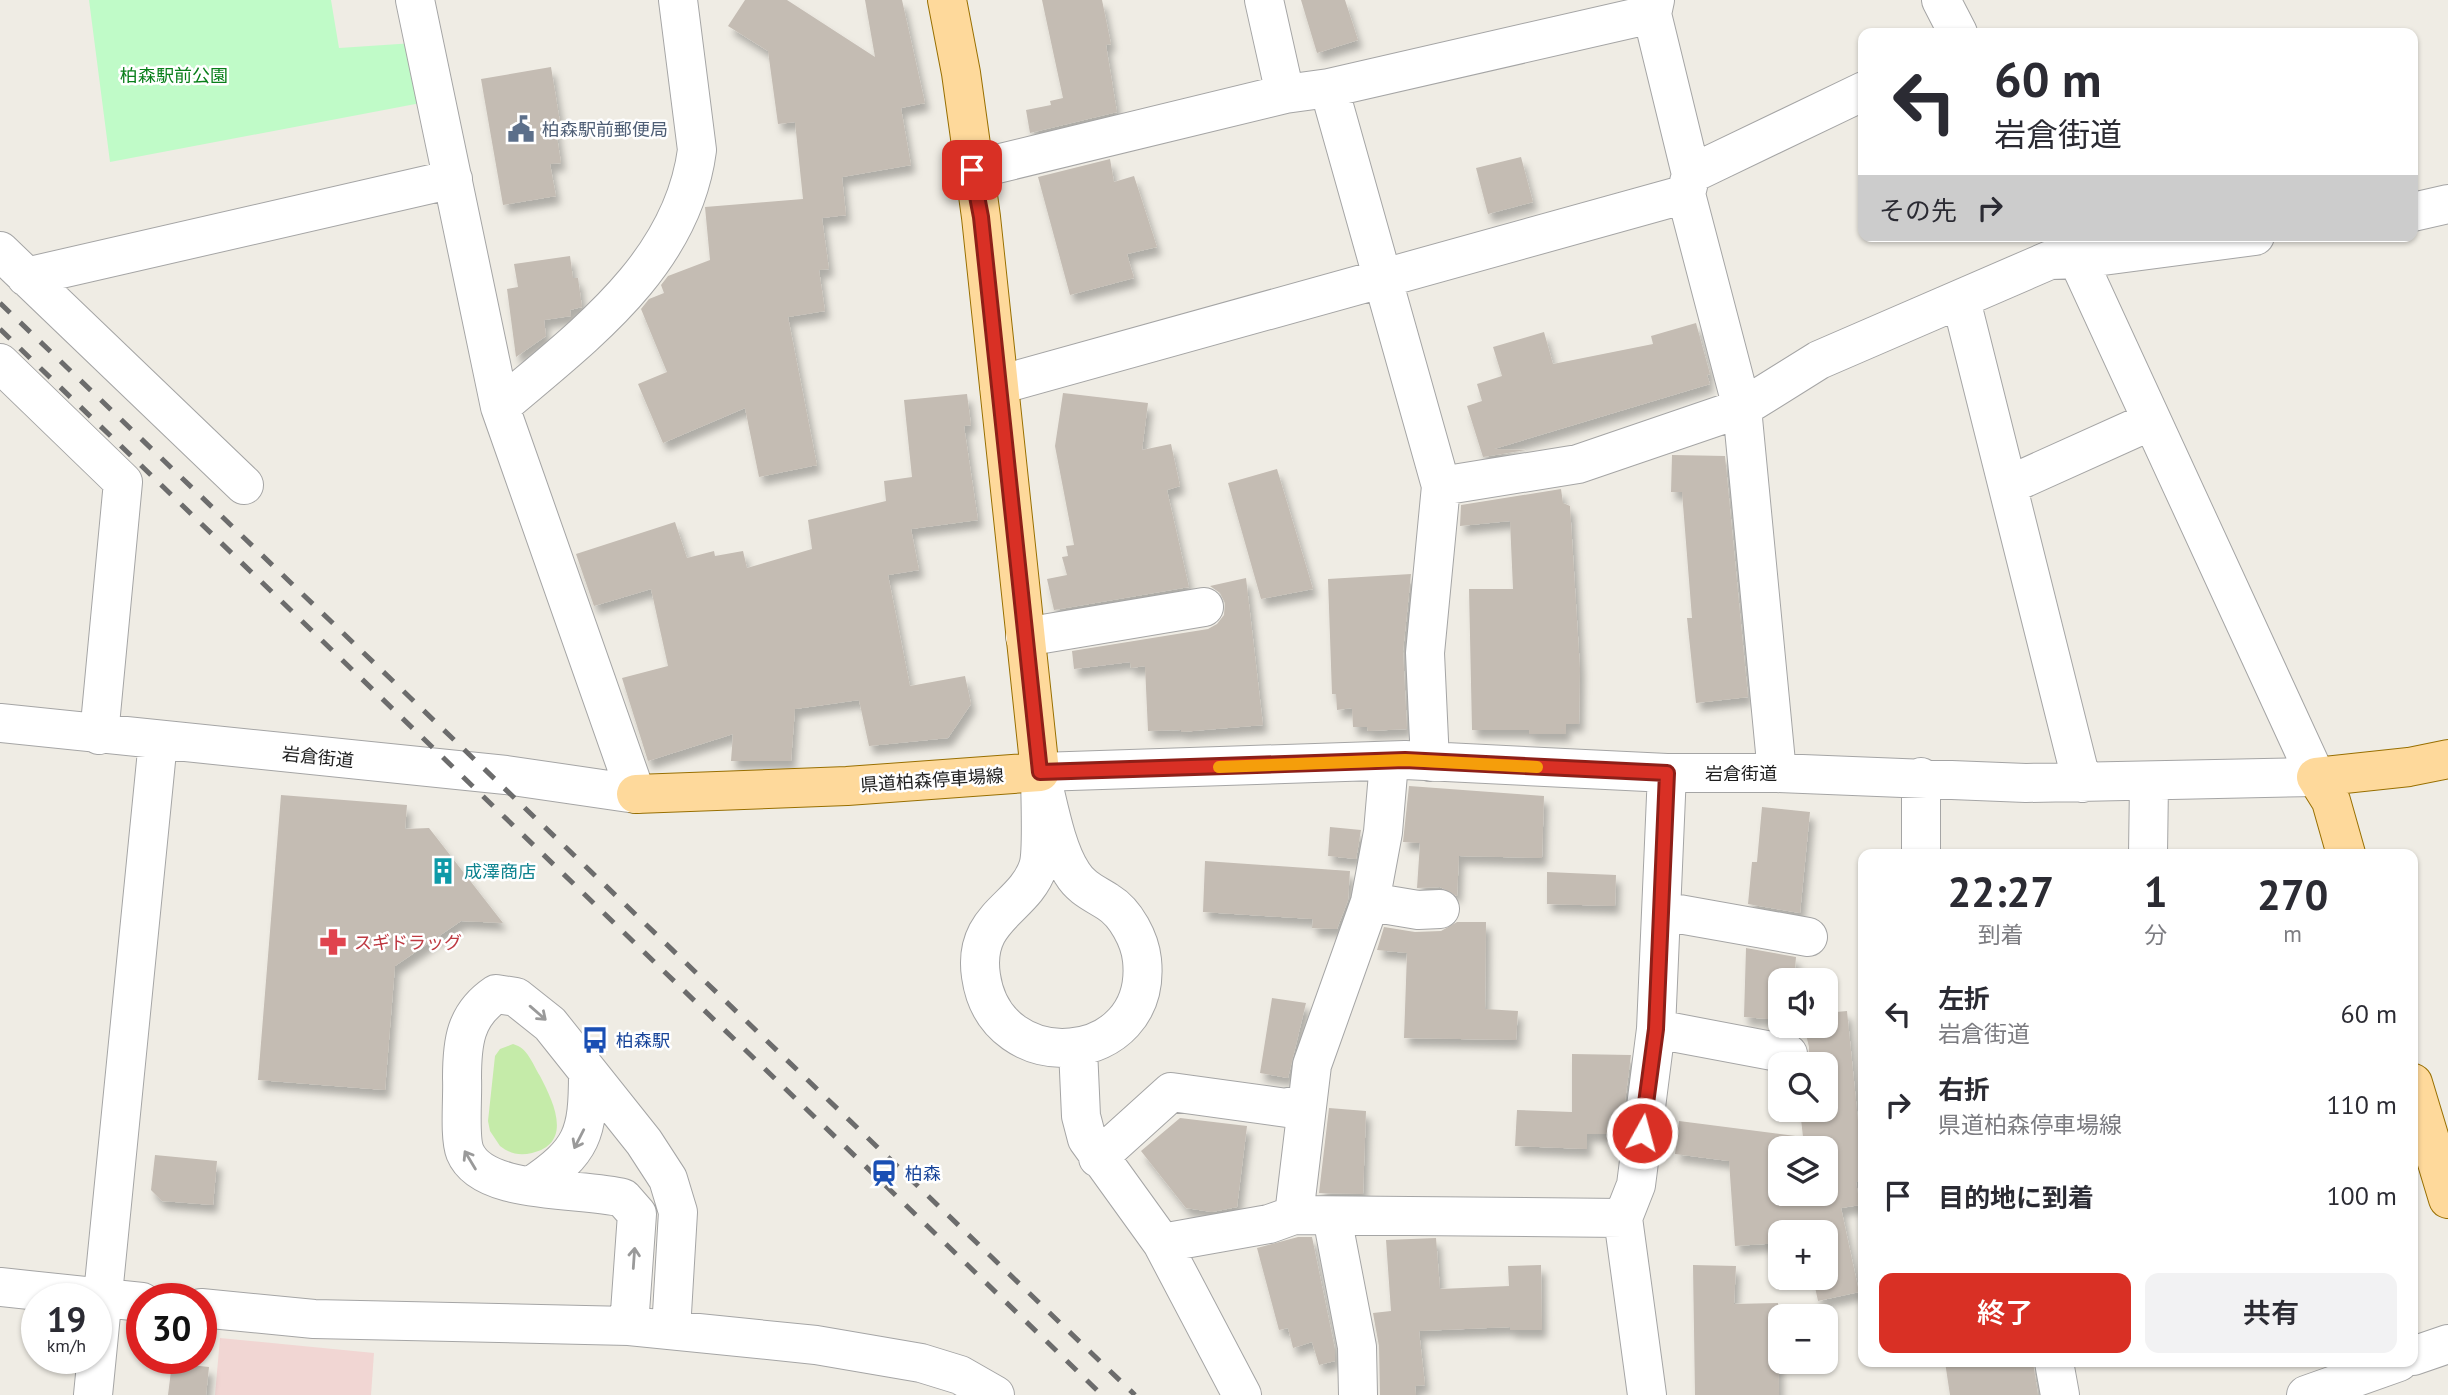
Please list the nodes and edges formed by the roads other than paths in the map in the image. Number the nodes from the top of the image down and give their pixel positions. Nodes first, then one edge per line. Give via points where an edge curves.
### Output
1 (415, 0) edge
2 (678, 0) edge
3 (947, 0) edge
4 (1264, 0) edge
5 (1941, 0) edge
6 (1653, 7) edge
7 (1955, 28) edge
8 (1329, 88) junction
9 (1285, 94) junction
10 (1858, 94) edge
11 (972, 170) junction
12 (453, 179) junction
13 (1689, 184) junction
14 (2448, 204) edge
15 (2418, 211) edge
16 (2164, 242) edge
17 (2074, 248) edge
18 (13, 264) edge
19 (1385, 277) junction
20 (1961, 300) junction
21 (0, 363) edge
22 (999, 385) junction
23 (500, 407) junction
24 (1742, 408) junction
25 (2151, 421) junction
26 (244, 485) dead end
27 (2009, 485) junction
28 (1441, 486) junction
29 (1204, 607) dead end
30 (1025, 636) junction
31 (0, 723) edge
32 (99, 735) junction
33 (158, 741) junction
34 (2448, 759) edge
35 (1389, 762) junction
36 (1430, 762) junction
37 (1040, 772) junction
38 (1667, 773) junction
39 (1777, 773) junction
40 (1921, 777) junction
41 (2316, 777) junction
42 (2082, 783) junction
43 (2149, 783) junction
44 (636, 794) junction
45 (1921, 849) edge
46 (2148, 849) edge
47 (2345, 849) edge
48 (1370, 902) junction
49 (1440, 909) dead end
50 (1662, 911) junction
51 (1808, 937) dead end
52 (1656, 1029) junction
53 (1078, 1049) junction
54 (1777, 1052) edge
55 (588, 1073) junction
56 (2418, 1100) edge
57 (1307, 1102) junction
58 (1098, 1158) junction
59 (531, 1186) junction
60 (2448, 1199) edge
61 (1294, 1215) junction
62 (1332, 1217) junction
63 (1623, 1218) junction
64 (1162, 1243) junction
65 (104, 1283) edge
66 (0, 1287) edge
67 (21, 1289) edge
68 (217, 1310) edge
69 (629, 1326) junction
70 (671, 1330) junction
71 (2448, 1344) edge
72 (2418, 1354) edge
73 (2055, 1367) edge
74 (2385, 1367) edge
75 (95, 1374) edge
76 (93, 1395) edge
77 (995, 1395) edge
78 (1242, 1395) edge
79 (1358, 1395) edge
80 (1647, 1395) edge
81 (2060, 1395) edge
82 (2306, 1395) edge

1 - 12 street
2 - 23 street via 697,150 681,214 659,255 620,300
3 - 11 main road
4 - 9 street
5 - 7 street
6 - 8 street
6 - 13 street
8 - 9 street
8 - 19 street
9 - 11 street
10 - 13 street
11 - 22 main road
12 - 18 street
12 - 23 street
13 - 19 street
13 - 24 street
14 - 15 street
16 - 17 street
17 - 20 street
17 - 25 street
18 - 26 street
19 - 22 street
19 - 28 street
20 - 24 street via 1819,360
20 - 27 street
21 - 32 street via 123,482
22 - 30 main road
23 - 44 street
24 - 28 street via 1578,464
24 - 39 street
25 - 27 street
25 - 41 street
27 - 42 street
28 - 36 street via 1425,653
29 - 30 street
30 - 37 main road
31 - 32 street, 岩倉街道
32 - 33 street, 岩倉街道
33 - 44 street, 岩倉街道 via 496,774
33 - 65 street
34 - 41 main road
35 - 36 street, 岩倉街道
35 - 37 street, 岩倉街道
35 - 48 street
36 - 38 street, 岩倉街道
37 - 44 main road, 県道柏森停車場線
37 - 53 street via 1071,872 1089,893 1116,908 1132,931 1142,959 1136,1004 1108,1036
37 - 53 street via 1039,866 1024,890 994,919 981,955 981,975 986,998 1011,1030 1034,1044
38 - 39 street, 岩倉街道
38 - 50 street
39 - 40 street, 岩倉街道
40 - 42 street, 岩倉街道
40 - 45 street
41 - 43 street, 岩倉街道
41 - 47 main road via 2331,801
42 - 43 street, 岩倉街道
43 - 46 street
48 - 49 street
48 - 57 street via 1312,1065
50 - 51 street
50 - 52 street
52 - 54 street
52 - 63 street via 1636,1185
53 - 58 street via 1081,1116
55 -> 59 street via 588,1120 577,1145 556,1170
59 -> 55 street via 477,1171 464,1151 462,1065 469,1021 479,1006 496,994 516,996 550,1024
55 - 70 street via 645,1142 668,1179 678,1212
56 - 60 main road
57 - 58 street via 1287,1108 1171,1092
57 - 61 street
58 - 64 street
69 -> 59 street via 637,1214 622,1198 605,1193
61 - 62 street
61 - 64 street via 1269,1224
62 - 63 street
62 - 79 street via 1357,1347
63 - 80 street
64 - 78 street
66 - 67 street
68 - 69 street via 314,1319
69 - 70 street
70 - 77 street via 816,1345 921,1363 960,1375
71 - 72 street
73 - 81 street
74 - 82 street
75 - 76 street

